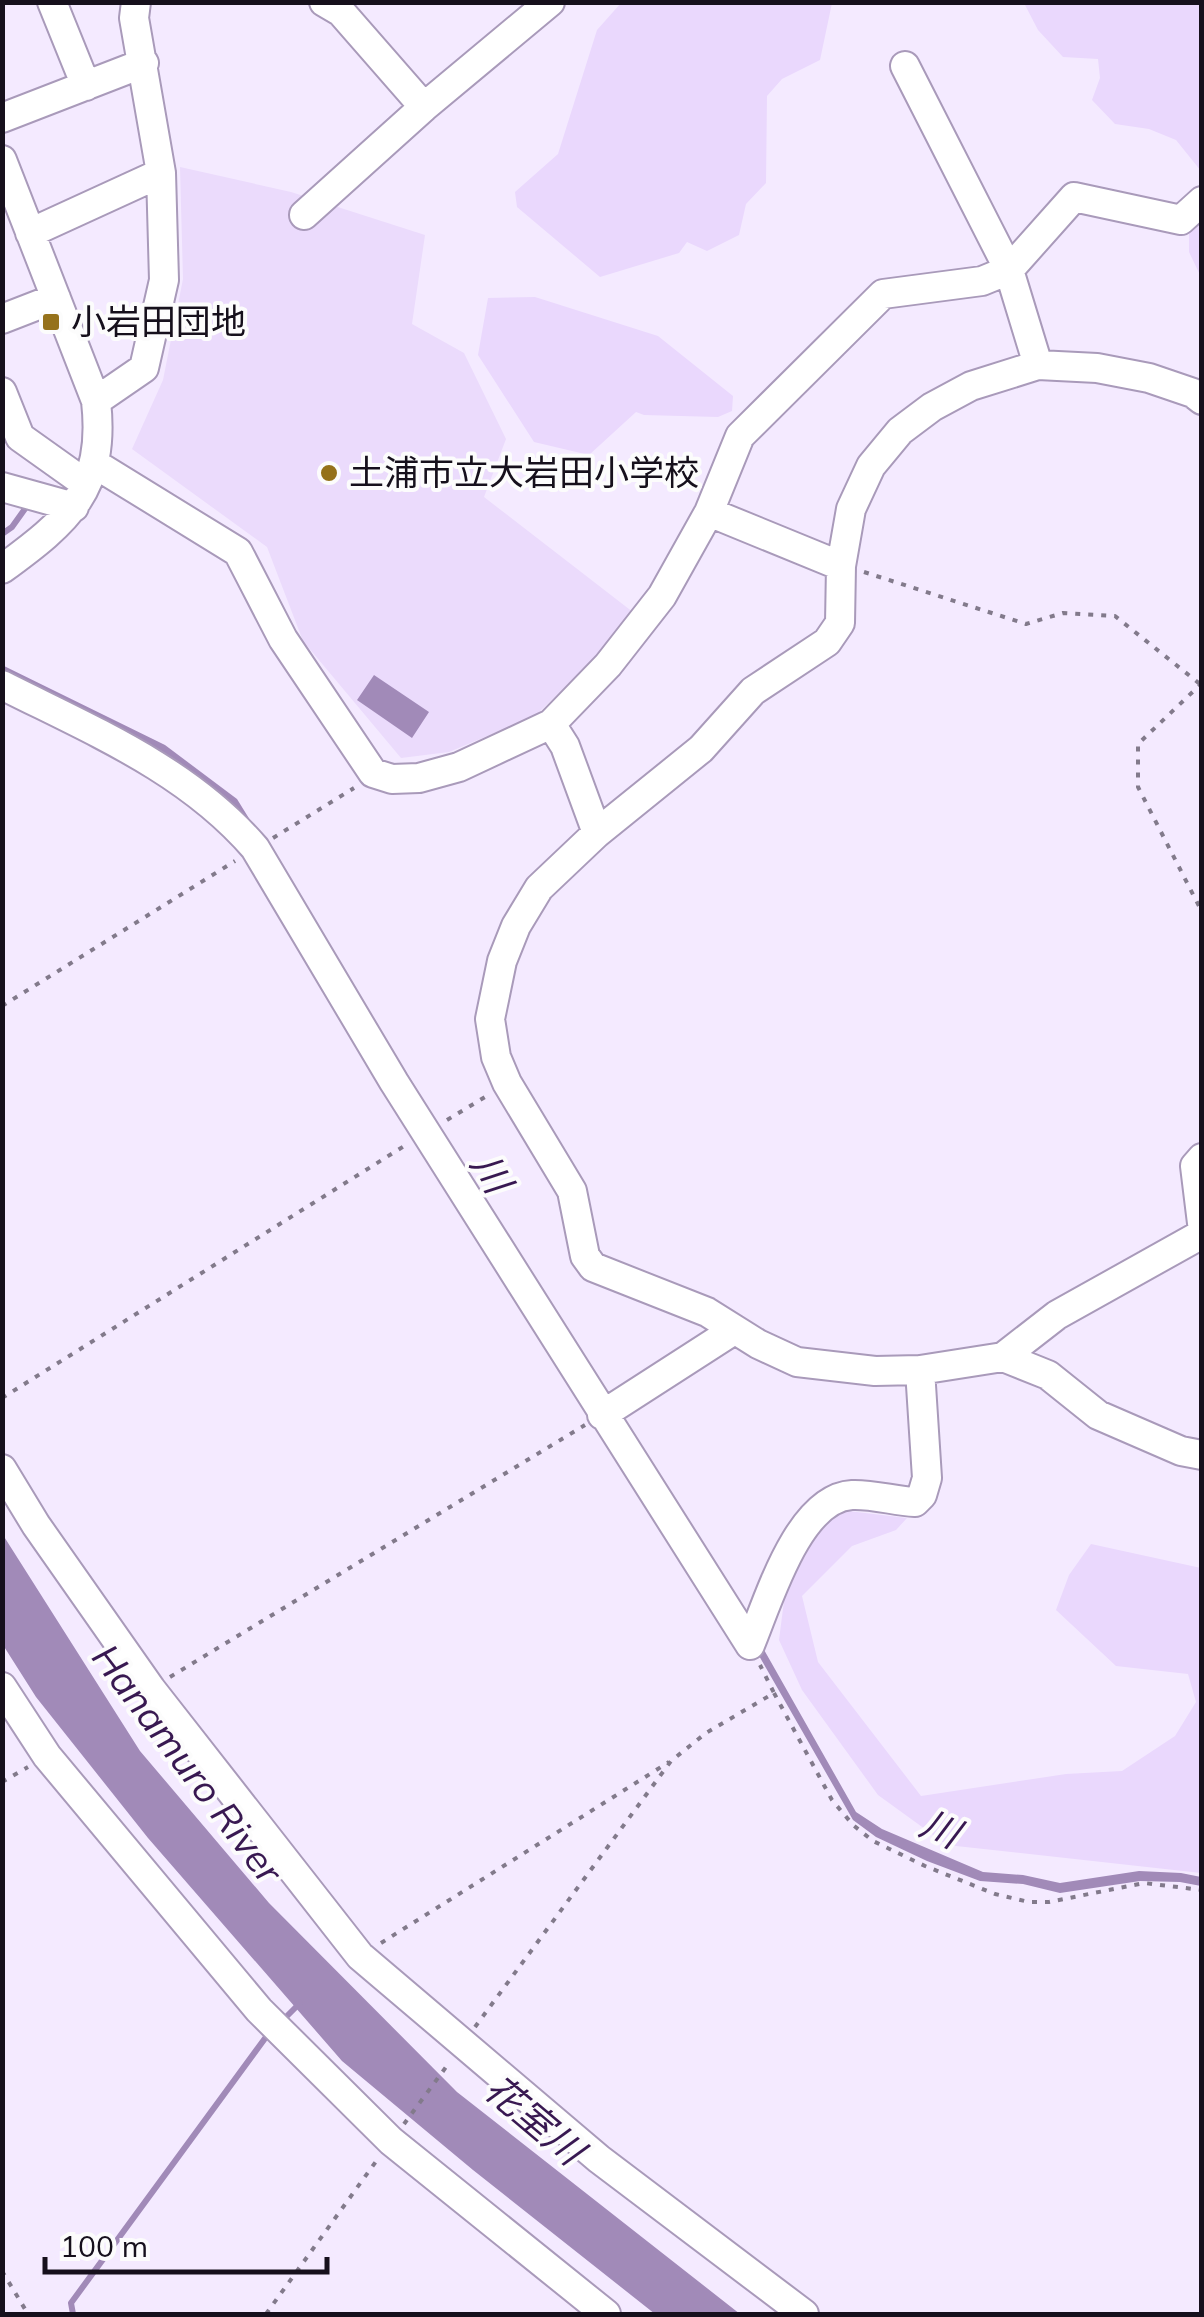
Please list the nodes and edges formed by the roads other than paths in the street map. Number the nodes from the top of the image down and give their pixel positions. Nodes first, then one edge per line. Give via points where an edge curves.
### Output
1 (52, 2) edge
2 (136, 2) edge
3 (324, 2) edge
4 (550, 2) edge
5 (144, 63) junction
6 (905, 66) dead end
7 (86, 86) junction
8 (424, 107) junction
9 (2, 118) edge
10 (2, 160) edge
11 (161, 173) junction
12 (1202, 201) edge
13 (304, 215) dead end
14 (30, 233) junction
15 (1009, 270) junction
16 (56, 298) junction
17 (2, 319) edge
18 (1038, 365) junction
19 (2, 392) edge
20 (1202, 400) edge
21 (96, 402) junction
22 (85, 485) junction
23 (2, 487) edge
24 (710, 512) junction
25 (841, 566) junction
26 (2, 569) edge
27 (2, 685) edge
28 (551, 724) junction
29 (598, 833) junction
30 (1202, 1158) edge
31 (1202, 1223) edge
32 (1202, 1234) edge
33 (734, 1330) junction
34 (1003, 1357) junction
35 (920, 1370) junction
36 (602, 1415) junction
37 (1202, 1454) edge
38 (2, 1469) edge
39 (2, 1687) edge
40 (606, 2314) edge
41 (804, 2314) edge

1 - 7 street
2 - 5 street
3 - 8 street via 341,12
4 - 8 street
5 - 7 street
5 - 11 street
6 - 15 street
7 - 9 street
8 - 13 street
10 - 14 street
11 - 14 street
11 - 21 street via 164,280 144,368
12 - 15 street via 1182,220 1074,197
14 - 16 street
15 - 18 street
15 - 24 street via 982,281 883,294 740,436
16 - 17 street
16 - 21 street
18 - 20 street via 1149,378
18 - 25 street via 971,386 900,431 870,466 851,508
19 - 22 street via 20,437
21 - 22 street via 100,435
22 - 23 street
22 - 26 street via 44,539
22 - 28 street via 238,552 283,638 373,772 419,778
24 - 25 street
24 - 28 street via 662,596
25 - 29 street via 840,622 827,642 753,691 701,749
27 - 36 street via 180,779 255,848
28 - 29 street
29 - 33 street via 539,888 516,926 490,1019 496,1057 572,1191 593,1267 707,1312
30 - 31 street via 1196,1166
32 - 34 street via 1057,1315
33 - 35 street via 797,1362
33 - 36 street
34 - 35 street
34 - 37 street via 1048,1375 1098,1416
35 - 36 street via 927,1478 922,1495 915,1502 850,1495 820,1507 792,1546 750,1645
38 - 41 street via 151,1689 360,1956 599,2159
39 - 40 street via 47,1756 259,2010 391,2141

